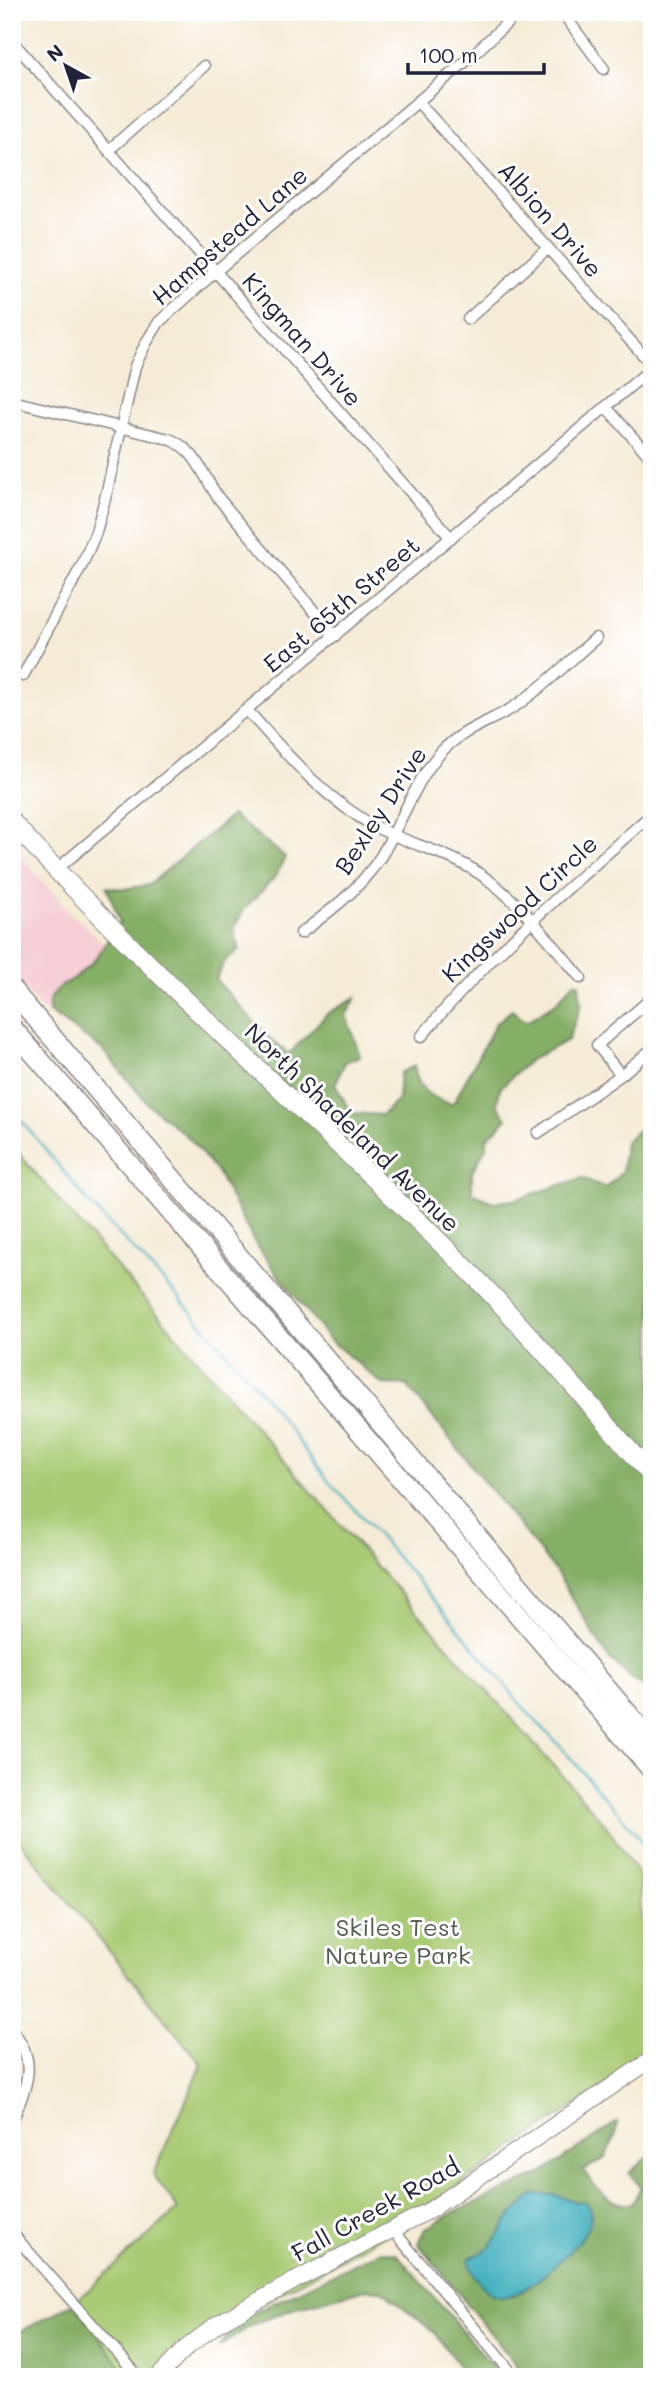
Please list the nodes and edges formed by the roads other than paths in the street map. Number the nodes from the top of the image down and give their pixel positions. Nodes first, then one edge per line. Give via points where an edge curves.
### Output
1 (519, 12) edge
2 (562, 12) edge
3 (12, 41) edge
4 (204, 66) dead end
5 (604, 69) dead end
6 (418, 102) junction
7 (109, 150) junction
8 (548, 248) junction
9 (216, 271) junction
10 (468, 319) dead end
11 (652, 366) edge
12 (12, 401) edge
13 (606, 407) junction
14 (121, 427) junction
15 (652, 459) edge
16 (451, 538) junction
17 (335, 636) junction
18 (596, 638) dead end
19 (23, 676) dead end
20 (247, 710) junction
21 (652, 814) edge
22 (12, 821) edge
23 (393, 835) junction
24 (56, 870) junction
25 (531, 921) junction
26 (301, 933) dead end
27 (581, 978) dead end
28 (12, 990) edge
29 (652, 998) edge
30 (12, 1028) edge
31 (421, 1037) dead end
32 (652, 1049) edge
33 (621, 1075) junction
34 (538, 1133) dead end
35 (652, 1476) edge
36 (652, 1742) edge
37 (651, 1769) edge
38 (12, 2030) edge
39 (652, 2059) edge
40 (12, 2121) edge
41 (393, 2230) junction
42 (12, 2233) edge
43 (139, 2377) edge
44 (159, 2377) edge
45 (515, 2377) edge

1 - 6 street, Hampstead Lane
2 - 5 street
3 - 7 street, Kingman Drive
4 - 7 street
6 - 8 street, Albion Drive
6 - 9 street, Hampstead Lane
7 - 9 street, Kingman Drive
8 - 10 street
8 - 11 street, Albion Drive
9 - 14 street, Hampstead Lane via 168,313 150,336 135,366
9 - 16 street, Kingman Drive
11 - 13 street, East 65th Street
12 - 14 street
13 - 15 street
13 - 16 street, East 65th Street
14 - 17 street via 169,439 188,450 220,500
14 - 19 street, Hampstead Lane via 93,540
16 - 17 street, East 65th Street
17 - 20 street, East 65th Street
18 - 23 street, Bexley Drive via 523,701 450,743 421,778
20 - 23 street via 321,788
20 - 24 street, East 65th Street
21 - 25 street, Kingswood Circle
22 - 24 main road, North Shadeland Avenue
23 - 25 street via 440,852 480,874
23 - 26 street, Bexley Drive via 358,887
24 - 35 main road, North Shadeland Avenue via 477,1280
25 - 27 street
25 - 31 street, Kingswood Circle via 483,966
28 - 36 highway
29 - 33 street via 597,1045
30 - 37 highway
32 - 33 street
33 - 34 street
38 - 40 street via 24,2048 28,2070
39 - 41 main road, Fall Creek Road via 461,2190
41 - 44 main road, Fall Creek Road via 226,2318 186,2348
41 - 45 street
42 - 43 street

